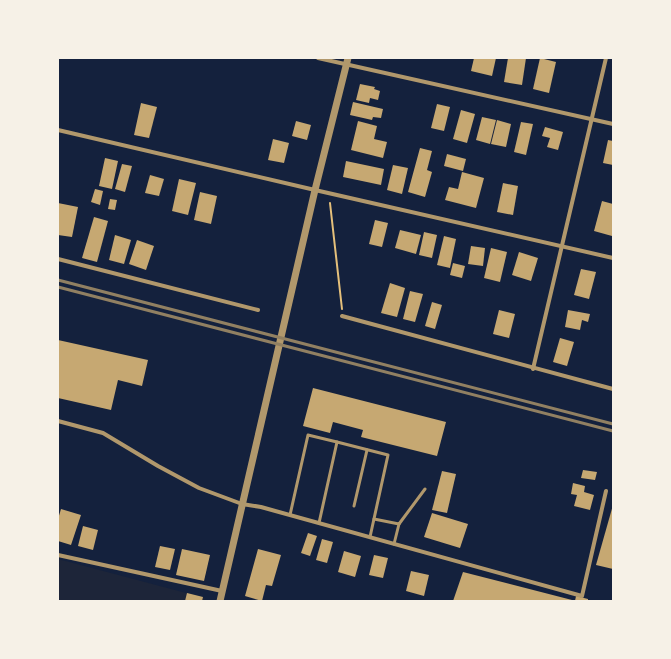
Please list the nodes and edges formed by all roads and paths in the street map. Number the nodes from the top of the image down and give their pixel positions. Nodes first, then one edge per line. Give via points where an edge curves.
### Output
1 (318, 58) edge
2 (606, 58) edge
3 (347, 61) edge
4 (592, 119) junction
5 (613, 124) edge
6 (58, 130) edge
7 (315, 190) junction
8 (330, 203) dead end
9 (562, 246) junction
10 (613, 258) edge
11 (58, 259) edge
12 (258, 310) dead end
13 (342, 316) joint
14 (533, 368) junction
15 (613, 389) edge
16 (58, 421) edge
17 (337, 442) junction
18 (367, 450) junction
19 (424, 489) dead end
20 (606, 491) dead end
21 (242, 504) junction
22 (354, 506) dead end
23 (290, 515) junction
24 (374, 519) junction
25 (318, 523) junction
26 (399, 524) junction
27 (370, 537) junction
28 (394, 544) junction
29 (58, 556) edge
30 (222, 591) junction
31 (220, 601) edge

1 - 3 street
2 - 4 street
3 - 4 street
3 - 7 street
4 - 5 street
4 - 9 street
6 - 7 street
7 - 9 street
7 - 21 street
8 - 13 path
9 - 10 street
9 - 14 street
11 - 12 street
13 - 14 street
14 - 15 street
16 - 21 street via 103,433 199,488
17 - 18 lane
17 - 23 lane via 308,435
17 - 25 lane
18 - 22 lane
18 - 24 lane via 388,455
19 - 26 lane
20 - 28 street via 582,596
21 - 23 street
21 - 30 street
23 - 25 street
24 - 26 lane
24 - 27 lane
25 - 27 street
26 - 28 lane
27 - 28 street
29 - 30 street
30 - 31 street

